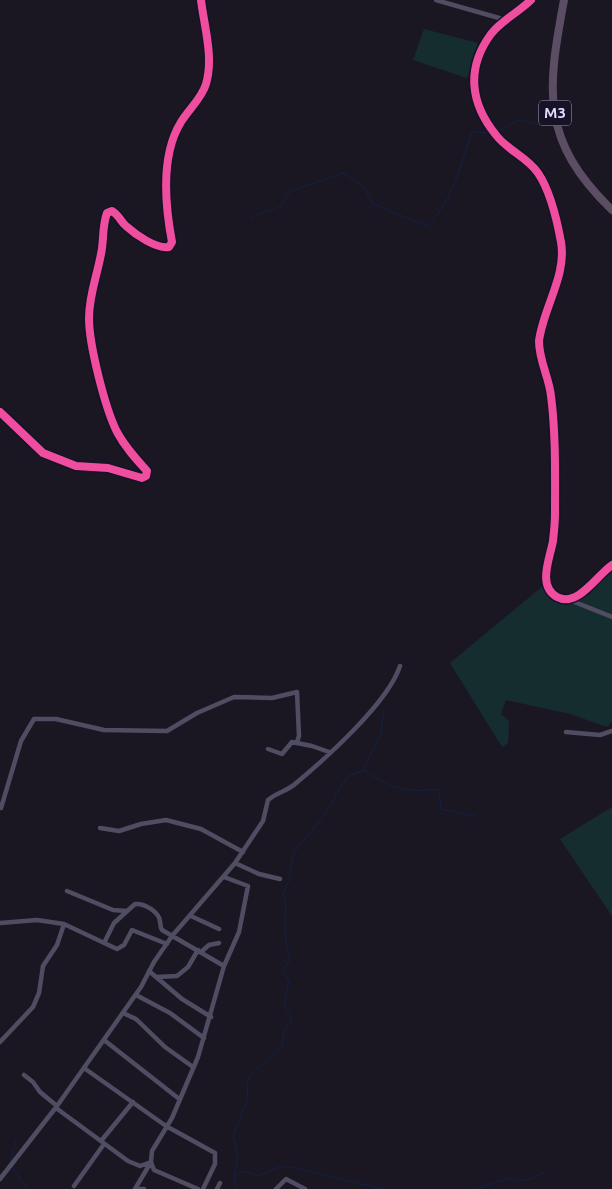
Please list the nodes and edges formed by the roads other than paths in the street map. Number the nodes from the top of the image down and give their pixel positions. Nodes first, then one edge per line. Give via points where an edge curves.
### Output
1 (201, 0) edge
2 (436, 0) edge
3 (532, 0) edge
4 (564, 0) edge
5 (506, 20) junction
6 (612, 210) edge
7 (0, 412) edge
8 (612, 564) edge
9 (567, 599) junction
10 (612, 617) edge
11 (400, 666) dead end
12 (612, 731) edge
13 (566, 732) dead end
14 (297, 742) junction
15 (268, 749) dead end
16 (329, 752) junction
17 (0, 808) edge
18 (100, 828) dead end
19 (243, 852) junction
20 (235, 863) junction
21 (224, 877) junction
22 (280, 879) dead end
23 (67, 891) dead end
24 (127, 911) junction
25 (191, 916) junction
26 (0, 923) edge
27 (64, 924) junction
28 (219, 929) dead end
29 (172, 936) junction
30 (104, 943) junction
31 (219, 943) dead end
32 (167, 944) junction
33 (199, 951) junction
34 (224, 966) junction
35 (149, 971) junction
36 (157, 977) junction
37 (136, 995) junction
38 (123, 1013) junction
39 (211, 1017) junction
40 (204, 1038) junction
41 (104, 1040) junction
42 (0, 1042) edge
43 (193, 1067) junction
44 (84, 1068) junction
45 (24, 1075) dead end
46 (178, 1098) junction
47 (133, 1102) junction
48 (57, 1107) junction
49 (166, 1126) junction
50 (103, 1143) junction
51 (151, 1162) junction
52 (0, 1179) edge
53 (220, 1184) dead end
54 (74, 1186) dead end
55 (135, 1189) edge
56 (140, 1189) edge
57 (144, 1189) edge
58 (198, 1189) edge
59 (202, 1189) edge
60 (217, 1189) edge
61 (276, 1189) edge
62 (305, 1189) edge

1 - 7 street via 209,68 204,89 181,122 167,168 171,245 165,248 154,244 125,226 116,213 107,213 90,298 92,350 107,408 116,431 147,471 146,476 142,478 108,468 76,466 43,453
2 - 5 street
3 - 5 street
4 - 6 highway, M3 via 551,84 558,126 580,175
5 - 9 street via 492,33 480,52 475,64 475,91 482,115 495,135 538,174 551,203 561,244 560,267 542,322 539,346 552,399 554,527 546,581 549,591
8 - 9 street via 585,591
9 - 10 street
11 - 16 street via 386,692
12 - 13 street via 600,735
14 - 15 street via 292,742 282,754
14 - 16 street
14 - 17 street via 297,692 272,698 234,697 167,731 104,730 34,718 21,741
16 - 19 street via 294,784 268,800 263,821
18 - 19 street via 119,831 166,820 201,829
19 - 20 street
20 - 21 street
20 - 22 street
21 - 25 street
21 - 34 street via 248,886 238,932
23 - 24 street via 113,910
24 - 29 street via 135,904 148,907 157,916 162,930
24 - 30 street via 114,923
25 - 28 street
25 - 29 street
26 - 27 street via 44,920
27 - 30 street
27 - 42 street via 57,945 43,966 39,993 33,1007
29 - 32 street
29 - 33 street
30 - 32 street via 120,950 132,930
31 - 33 street
32 - 35 street
33 - 34 street
33 - 36 street via 177,976
34 - 39 street
35 - 36 street
35 - 37 street
36 - 39 street via 182,999
37 - 38 street
37 - 40 street via 170,1013
38 - 41 street
38 - 43 street via 136,1019 165,1047
39 - 40 street
40 - 43 street
41 - 44 street
41 - 46 street
43 - 46 street
44 - 47 street
44 - 48 street
45 - 48 street
46 - 49 street
47 - 49 street
47 - 50 street
48 - 50 street
48 - 52 street
49 - 51 street via 152,1151
49 - 59 street via 215,1153 215,1164
50 - 51 street via 136,1165
50 - 54 street
51 - 55 street
51 - 58 street via 154,1170
53 - 60 street
56 - 57 street
61 - 62 street via 286,1178

